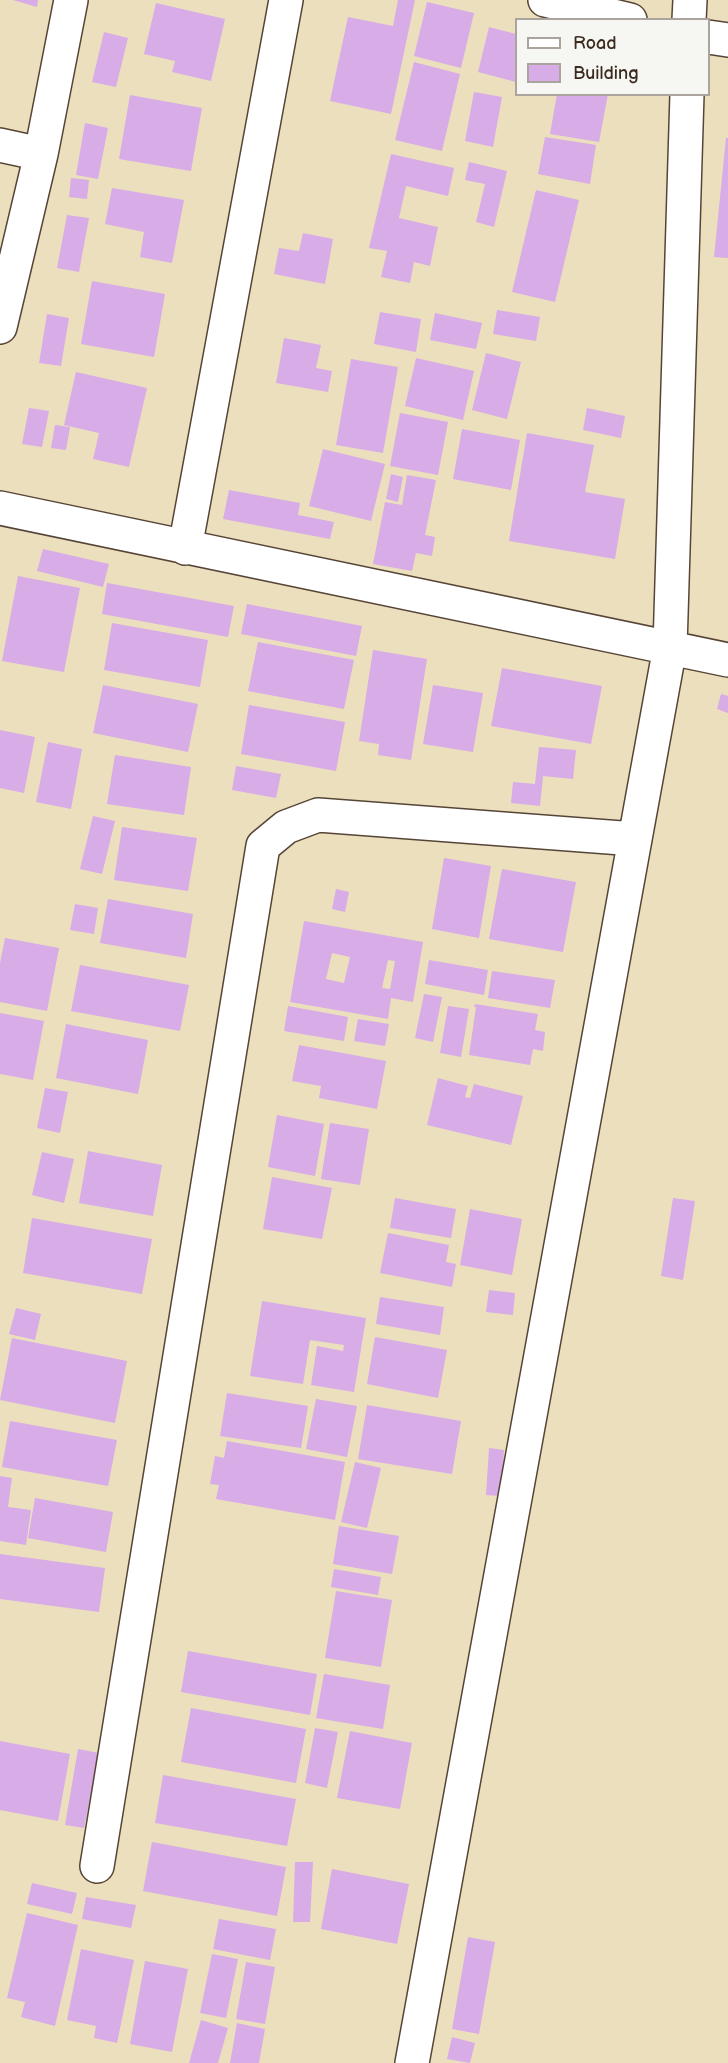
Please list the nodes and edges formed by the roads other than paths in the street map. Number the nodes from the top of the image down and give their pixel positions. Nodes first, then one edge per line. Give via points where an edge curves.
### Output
1 (71, 0) edge
2 (286, 0) edge
3 (545, 0) edge
4 (690, 0) edge
5 (622, 18) edge
6 (689, 18) edge
7 (710, 37) edge
8 (728, 40) edge
9 (687, 96) edge
10 (0, 145) edge
11 (41, 154) junction
12 (0, 327) edge
13 (0, 508) edge
14 (185, 548) junction
15 (670, 647) junction
16 (728, 660) edge
17 (635, 839) junction
18 (98, 1866) dead end
19 (412, 2063) edge

1 - 11 street
2 - 14 street
3 - 5 street
4 - 6 street
7 - 8 street
9 - 15 street
10 - 11 street
11 - 12 street
13 - 14 street
14 - 15 street
15 - 16 street
15 - 17 street
17 - 18 street via 318,815 286,827 263,846
17 - 19 street

